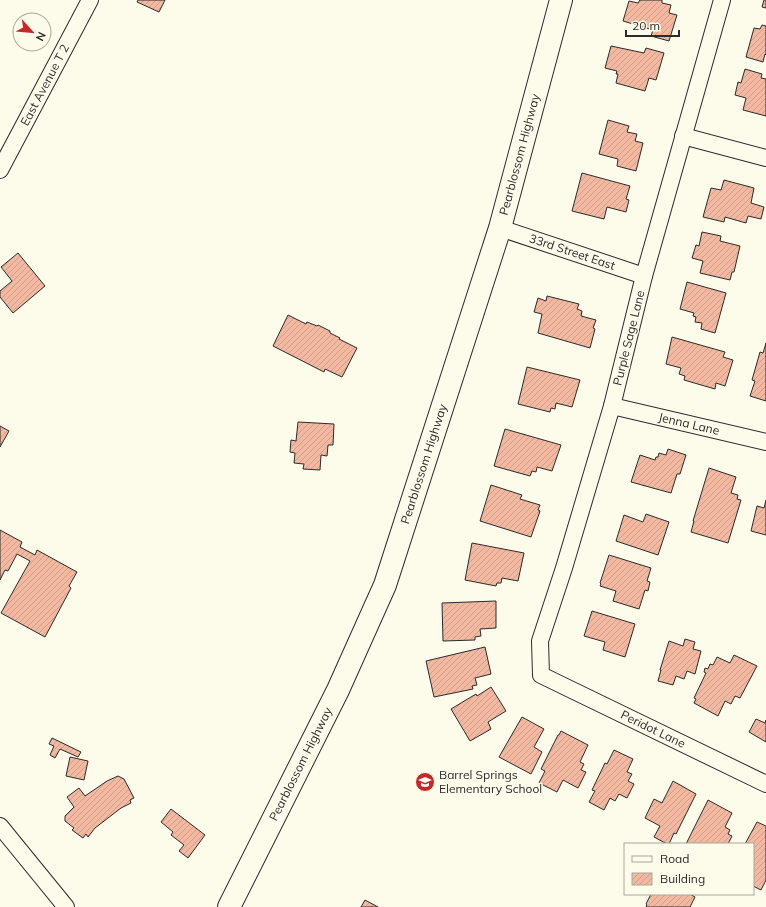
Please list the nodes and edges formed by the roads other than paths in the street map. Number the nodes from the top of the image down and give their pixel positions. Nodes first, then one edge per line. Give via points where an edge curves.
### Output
1 (90, 0) edge
2 (561, 0) edge
3 (722, 0) edge
4 (683, 136) junction
5 (766, 158) edge
6 (0, 170) edge
7 (500, 228) junction
8 (644, 276) junction
9 (612, 406) junction
10 (766, 442) edge
11 (541, 675) joint
12 (766, 784) edge
13 (0, 826) edge
14 (66, 907) edge
15 (229, 907) edge

1 - 6 street, East Avenue T 2
2 - 7 main road, Pearblossom Highway
3 - 4 street, Purple Sage Lane
4 - 5 street
4 - 8 street, Purple Sage Lane
7 - 8 street, 33rd Street East
7 - 15 main road, Pearblossom Highway via 385,585 338,690
8 - 9 street, Purple Sage Lane
9 - 10 street, Jenna Lane
9 - 11 street, Purple Sage Lane via 540,641
11 - 12 street, Peridot Lane
13 - 14 street

